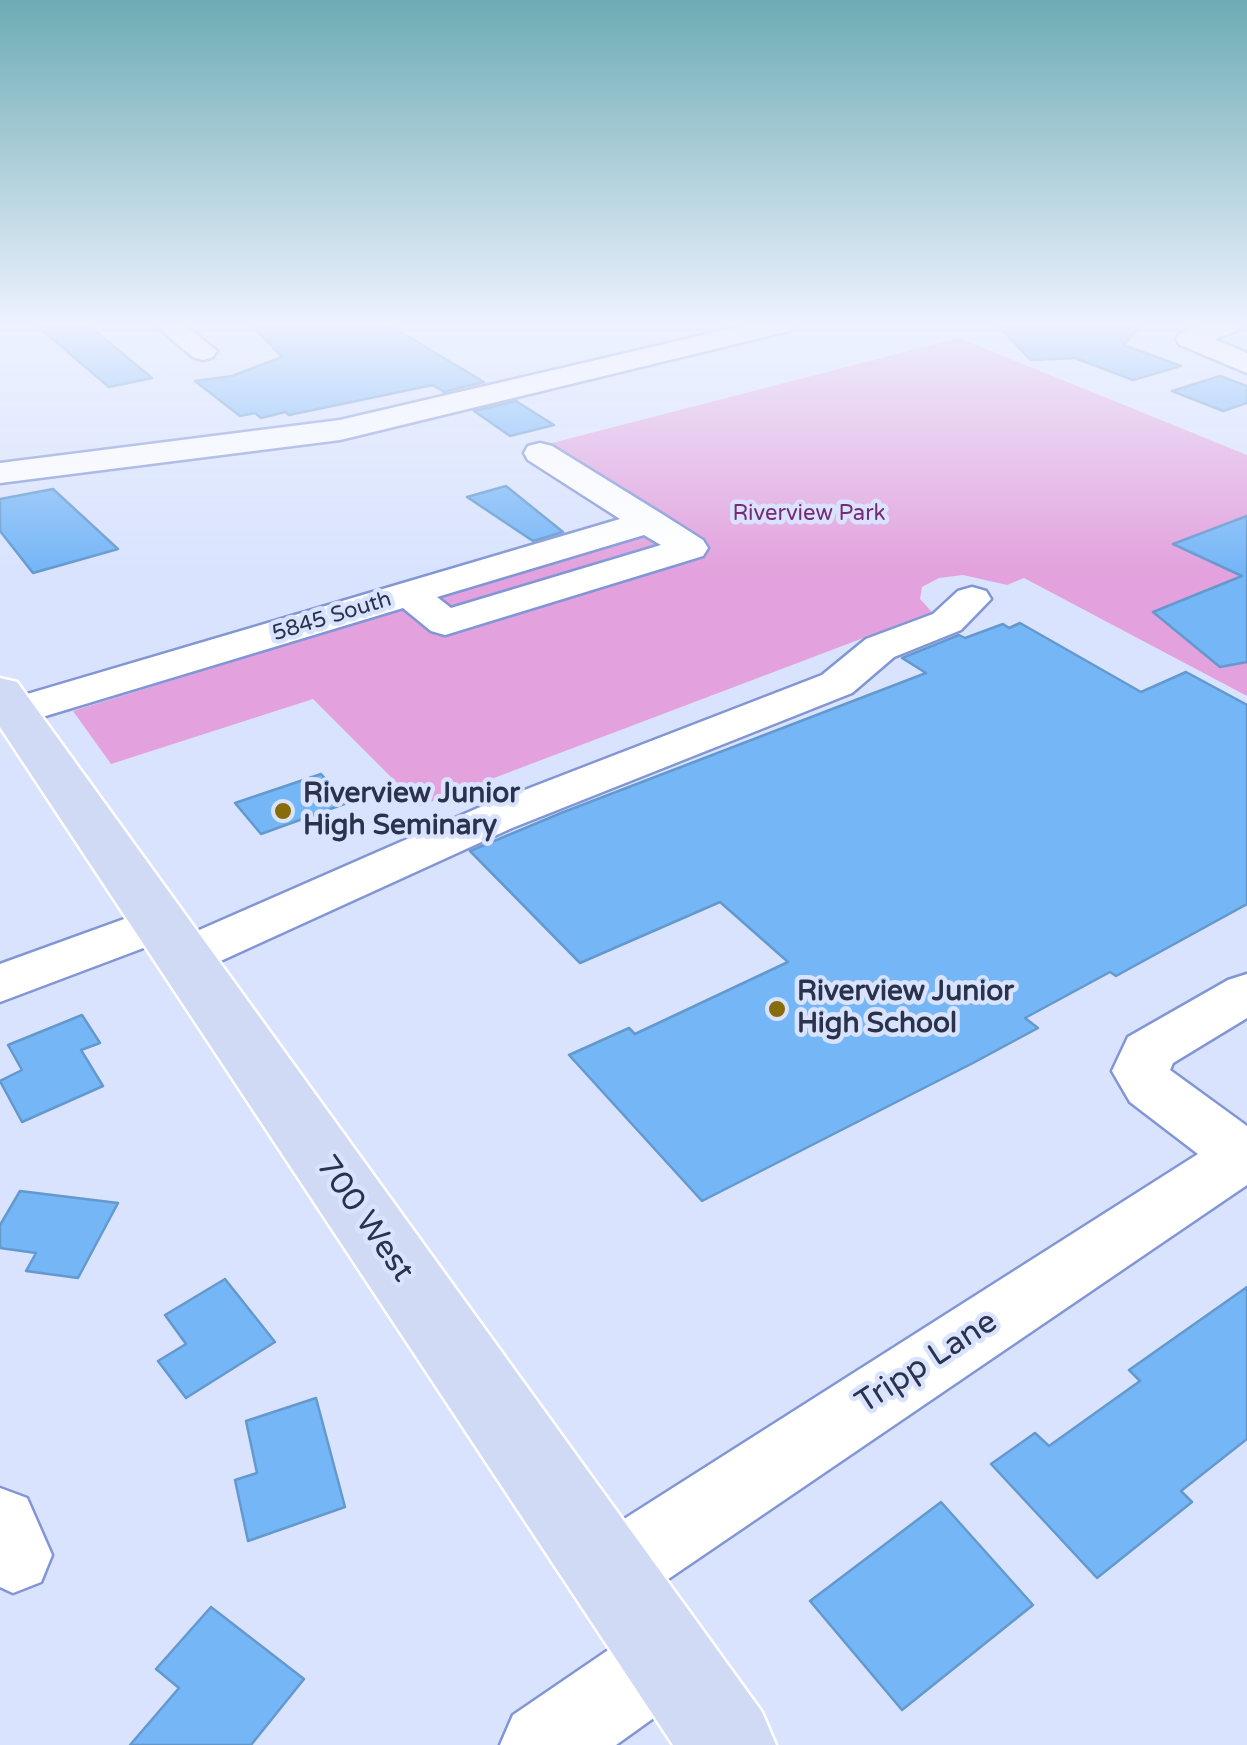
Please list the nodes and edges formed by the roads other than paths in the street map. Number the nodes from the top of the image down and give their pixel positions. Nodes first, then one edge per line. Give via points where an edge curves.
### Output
1 (442, 406) edge
2 (540, 453) dead end
3 (0, 474) edge
4 (972, 599) dead end
5 (7, 702) edge
6 (172, 940) junction
7 (0, 984) edge
8 (1247, 993) edge
9 (1245, 1155) edge
10 (608, 1574) junction
11 (668, 1658) junction
12 (543, 1745) edge
13 (728, 1745) edge

1 - 3 street via 340,430
2 - 5 street, 5845 South via 649,522
4 - 6 street via 948,622 880,648 837,684
5 - 6 main road, 700 West
6 - 7 street
6 - 10 main road, 700 West
8 - 9 street via 1148,1051 1141,1072 1150,1087
9 - 10 street, Tripp Lane
10 - 11 main road, 700 West
11 - 12 street
11 - 13 main road, 700 West

